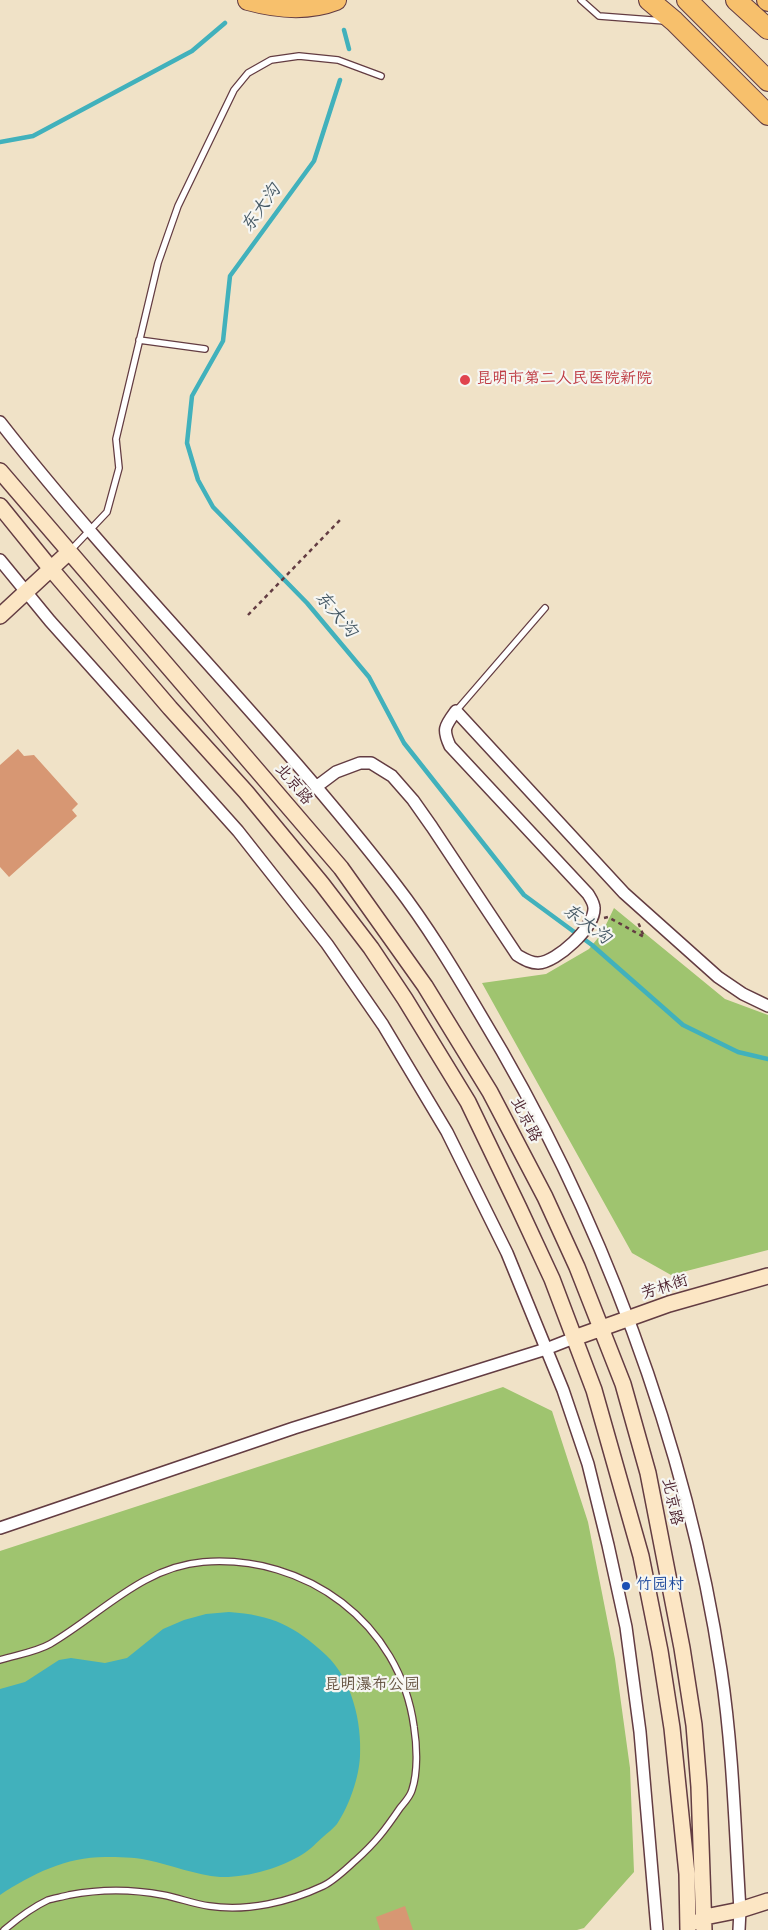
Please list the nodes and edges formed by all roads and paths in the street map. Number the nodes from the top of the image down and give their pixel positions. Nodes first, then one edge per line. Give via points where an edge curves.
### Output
1 (248, 0) edge
2 (336, 0) edge
3 (581, 0) edge
4 (649, 0) edge
5 (687, 0) edge
6 (736, 0) edge
7 (674, 21) junction
8 (768, 29) edge
9 (381, 76) dead end
10 (768, 81) edge
11 (768, 115) edge
12 (139, 340) junction
13 (205, 349) dead end
14 (0, 422) edge
15 (0, 471) edge
16 (0, 506) edge
17 (340, 518) dead end
18 (90, 531) junction
19 (69, 552) junction
20 (0, 560) edge
21 (51, 569) junction
22 (26, 592) junction
23 (545, 608) dead end
24 (0, 616) edge
25 (248, 616) dead end
26 (456, 712) junction
27 (316, 787) junction
28 (644, 912) junction
29 (592, 919) junction
30 (768, 1006) edge
31 (768, 1276) edge
32 (628, 1319) junction
33 (600, 1328) junction
34 (574, 1338) junction
35 (546, 1349) junction
36 (0, 1528) edge
37 (0, 1660) edge
38 (768, 1901) edge
39 (740, 1910) junction
40 (705, 1923) edge
41 (4, 1930) edge
42 (658, 1930) edge
43 (688, 1930) edge
44 (739, 1930) edge

1 - 2 highway via 268,6 304,7
3 - 7 lane via 598,16
4 - 7 highway
5 - 10 highway
6 - 8 highway
7 - 11 highway
9 - 12 lane via 338,60 299,56 271,60 248,73 234,90 178,206 158,263
12 - 13 lane
12 - 18 lane via 116,439 120,468 106,512
14 - 18 street
15 - 19 main road, 北京路
16 - 21 main road
17 - 25 path
18 - 19 lane
18 - 27 street
19 - 21 main road
19 - 33 main road, 北京路 via 341,868 425,986 490,1092 545,1197
20 - 22 street
21 - 22 main road
21 - 34 main road via 246,792 371,948 468,1102 552,1279
22 - 24 main road
22 - 35 street via 238,831 350,976 447,1132 507,1253
23 - 26 lane
26 - 28 street
26 - 29 street via 446,724 444,735 450,746 588,894 593,902
27 - 29 street via 336,772 360,763 372,763 392,776 413,800 517,954 527,961 539,963 570,947
27 - 32 street via 399,889 452,966 500,1046 550,1138
28 - 29 path via 637,920 644,938 608,917
28 - 30 street via 718,977
31 - 32 main road, 芳林街
32 - 33 main road, 芳林街
32 - 39 street via 668,1432 702,1568 721,1670 732,1775
33 - 34 main road, 芳林街
33 - 40 main road, 北京路 via 623,1384 648,1473 682,1648 698,1769
34 - 35 street
34 - 43 main road via 594,1390 619,1474 641,1556 660,1652 672,1728 687,1874
35 - 36 street via 294,1428
35 - 42 street via 588,1464 626,1627 640,1732
37 - 41 lane via 48,1645 130,1588 160,1573 208,1562 228,1561 265,1567 320,1588 350,1608 374,1634 394,1663 405,1688 416,1754 412,1792 380,1838 325,1885 286,1900 247,1907 210,1906 134,1890 87,1891 49,1900
38 - 39 main road
39 - 40 main road
39 - 44 street
40 - 43 main road

